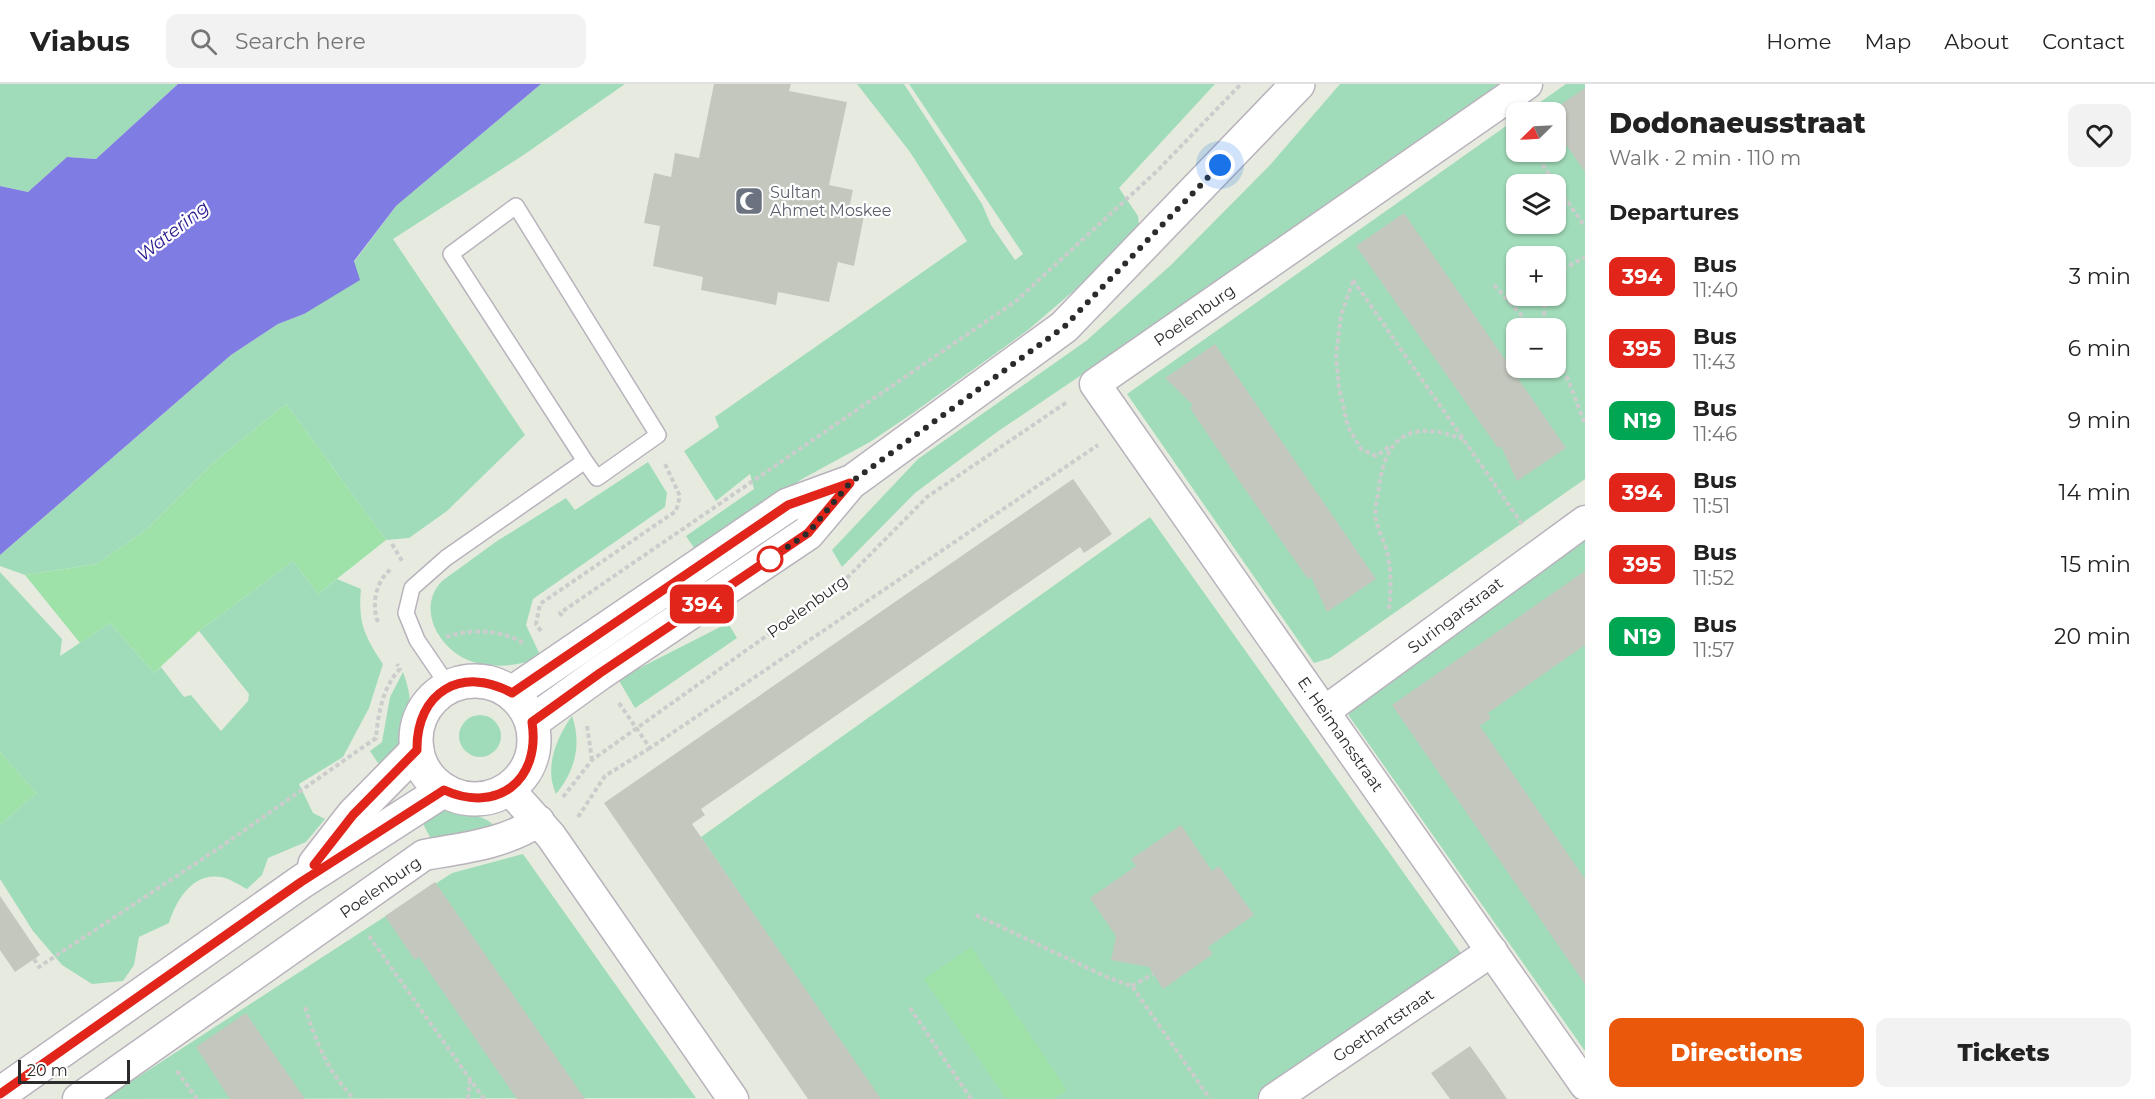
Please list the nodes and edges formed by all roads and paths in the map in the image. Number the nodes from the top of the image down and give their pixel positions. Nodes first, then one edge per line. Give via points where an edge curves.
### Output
1 (1241, 84) edge
2 (1298, 84) edge
3 (1527, 84) edge
4 (1541, 162) edge
5 (1585, 226) edge
6 (1585, 257) edge
7 (1566, 267) edge
8 (1494, 285) dead end
9 (1524, 318) edge
10 (1566, 376) edge
11 (1095, 384) junction
12 (1585, 424) edge
13 (1124, 428) junction
14 (1463, 440) junction
15 (1391, 446) junction
16 (585, 461) junction
17 (850, 483) junction
18 (1585, 521) edge
19 (392, 544) dead end
20 (1541, 551) junction
21 (1389, 609) dead end
22 (565, 620) dead end
23 (382, 630) dead end
24 (439, 639) dead end
25 (526, 646) dead end
26 (395, 659) dead end
27 (449, 687) junction
28 (512, 693) junction
29 (613, 693) dead end
30 (1325, 711) junction
31 (532, 722) junction
32 (635, 728) junction
33 (650, 748) junction
34 (417, 750) junction
35 (509, 789) junction
36 (444, 790) junction
37 (539, 821) junction
38 (573, 825) dead end
39 (301, 882) junction
40 (350, 908) junction
41 (976, 915) dead end
42 (1492, 951) junction
43 (34, 959) dead end
44 (1153, 974) dead end
45 (1132, 986) junction
46 (305, 1007) dead end
47 (910, 1008) dead end
48 (470, 1078) junction
49 (1585, 1085) edge
50 (0, 1094) edge
51 (78, 1099) edge
52 (354, 1099) edge
53 (468, 1099) edge
54 (484, 1099) edge
55 (733, 1099) edge
56 (970, 1099) edge
57 (1210, 1099) edge
58 (1274, 1099) edge

1 - 22 path via 1157,171 1016,301 560,613
2 - 17 street via 1064,327
3 - 11 street, Poelenburg
4 - 5 path
6 - 7 path
8 - 9 path
10 - 12 path
11 - 13 street, E. Heimansstraat
11 - 32 path, Poelenburg via 927,497 846,580
13 - 30 street, E. Heimansstraat
13 - 33 path
14 - 15 path via 1440,431 1409,433
14 - 15 path via 1353,280 1341,315 1336,356 1348,427 1361,448 1376,456
14 - 20 path
15 - 21 path via 1380,476 1375,517 1392,582
16 - 16 lane via 597,478 658,435 516,206 451,254
16 - 27 lane via 446,558 412,588 406,613 417,640
17 - 28 street via 788,505
17 - 31 street via 808,533
18 - 20 street, Suringarstraat
19 - 23 path via 402,561 387,572 377,588 374,610
20 - 30 street, Suringarstraat
24 - 25 path via 463,631 483,632 520,640
26 - 43 path via 400,669 389,679 376,738 49,960 39,966
27 - 28 street via 481,681
27 - 34 street via 433,698 422,713 416,731
28 - 31 street
29 - 32 path
30 - 42 street, E. Heimansstraat
31 - 35 street via 534,752 529,766
32 - 33 path
32 - 37 path, Poelenburg via 592,760 553,810
33 - 38 path via 605,776
34 - 36 street via 423,768
34 - 39 street via 353,815
35 - 36 street via 478,799 461,798
35 - 37 street
36 - 39 street
37 - 40 street, Poelenburg via 491,843 424,855
37 - 55 street
39 - 50 street
40 - 48 path
40 - 51 street, Poelenburg
41 - 45 path
42 - 49 street, E. Heimansstraat
42 - 58 street, Goethartstraat
44 - 45 path
45 - 57 path
46 - 52 path via 317,1047
47 - 56 path
48 - 53 path
48 - 54 path

